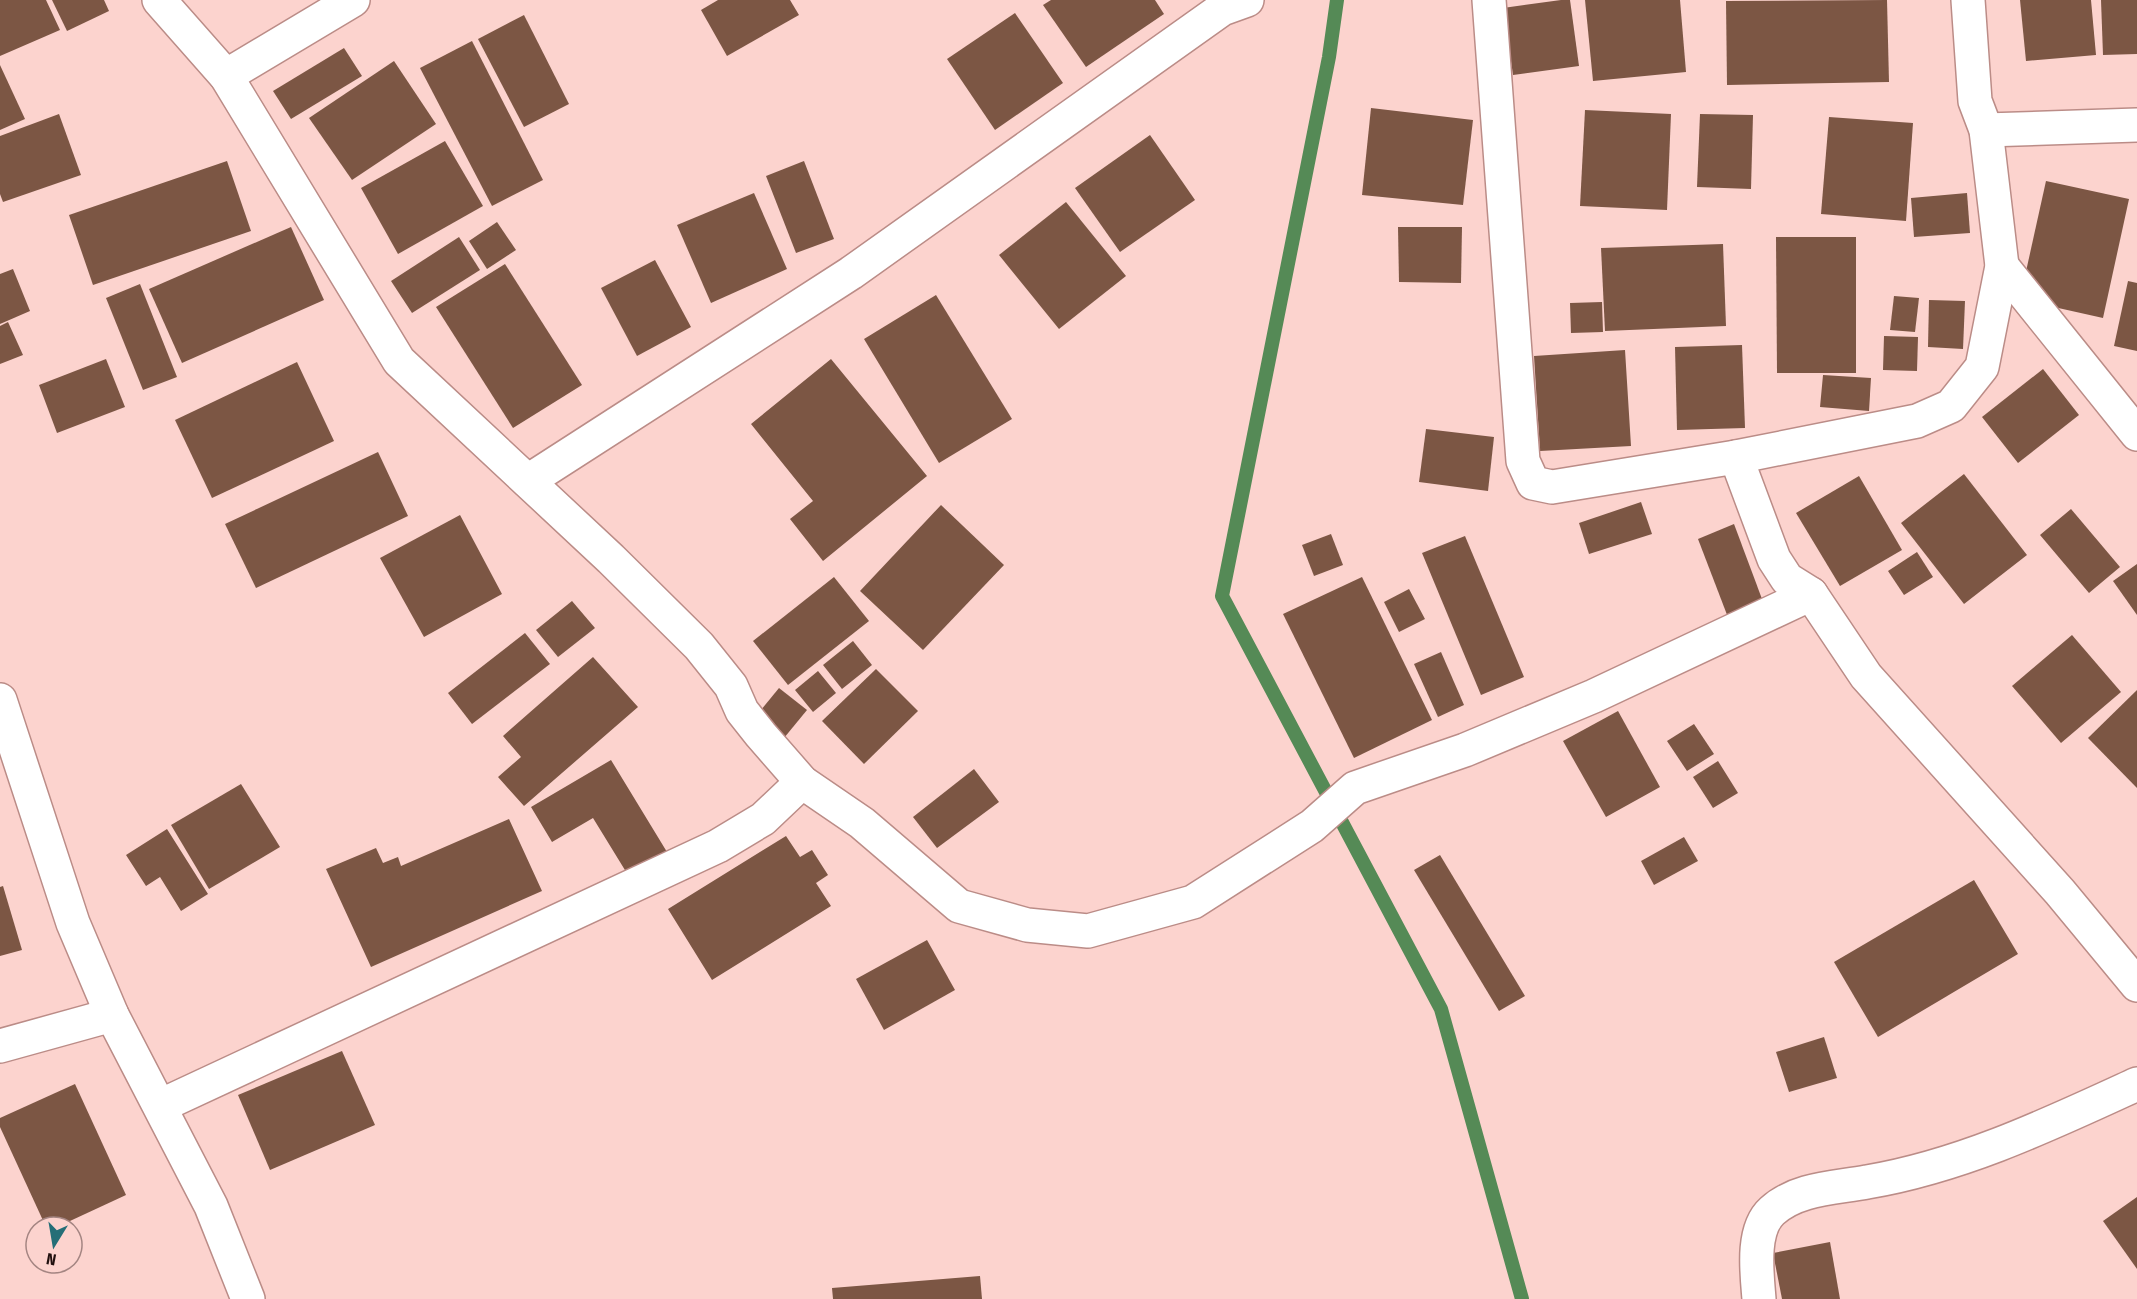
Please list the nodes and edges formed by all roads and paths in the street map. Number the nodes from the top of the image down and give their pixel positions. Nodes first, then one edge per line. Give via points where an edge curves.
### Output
1 (159, 0) edge
2 (352, 0) edge
3 (1489, 0) edge
4 (1968, 0) edge
5 (1229, 3) edge
6 (226, 76) junction
7 (2137, 125) edge
8 (1986, 130) junction
9 (2002, 266) junction
10 (2137, 434) edge
11 (1736, 457) junction
12 (528, 481) junction
13 (1811, 594) junction
14 (0, 700) edge
15 (802, 782) junction
16 (2137, 985) edge
17 (112, 1015) junction
18 (0, 1046) edge
19 (2137, 1084) edge
20 (160, 1106) junction
21 (248, 1299) edge
22 (1760, 1299) edge

1 - 6 street
2 - 6 street
3 - 11 street via 1523,461 1533,483 1552,488
4 - 8 street via 1975,101
5 - 12 street via 850,273
6 - 12 street via 399,361
7 - 8 street
8 - 9 street
9 - 10 street
9 - 11 street via 1982,367 1951,406 1917,421
11 - 13 street via 1774,559 1787,579
12 - 15 street via 699,646 731,686 742,711
13 - 15 street via 1594,696 1465,750 1355,788 1312,826 1194,902 1088,931 1027,925 959,906 862,823
13 - 16 street via 1866,676 2060,892
14 - 17 street via 73,923
15 - 20 street via 762,819 718,846
17 - 18 street
17 - 20 street
19 - 22 street via 2042,1127 1913,1174 1801,1194 1771,1212 1760,1233
20 - 21 street via 211,1206

